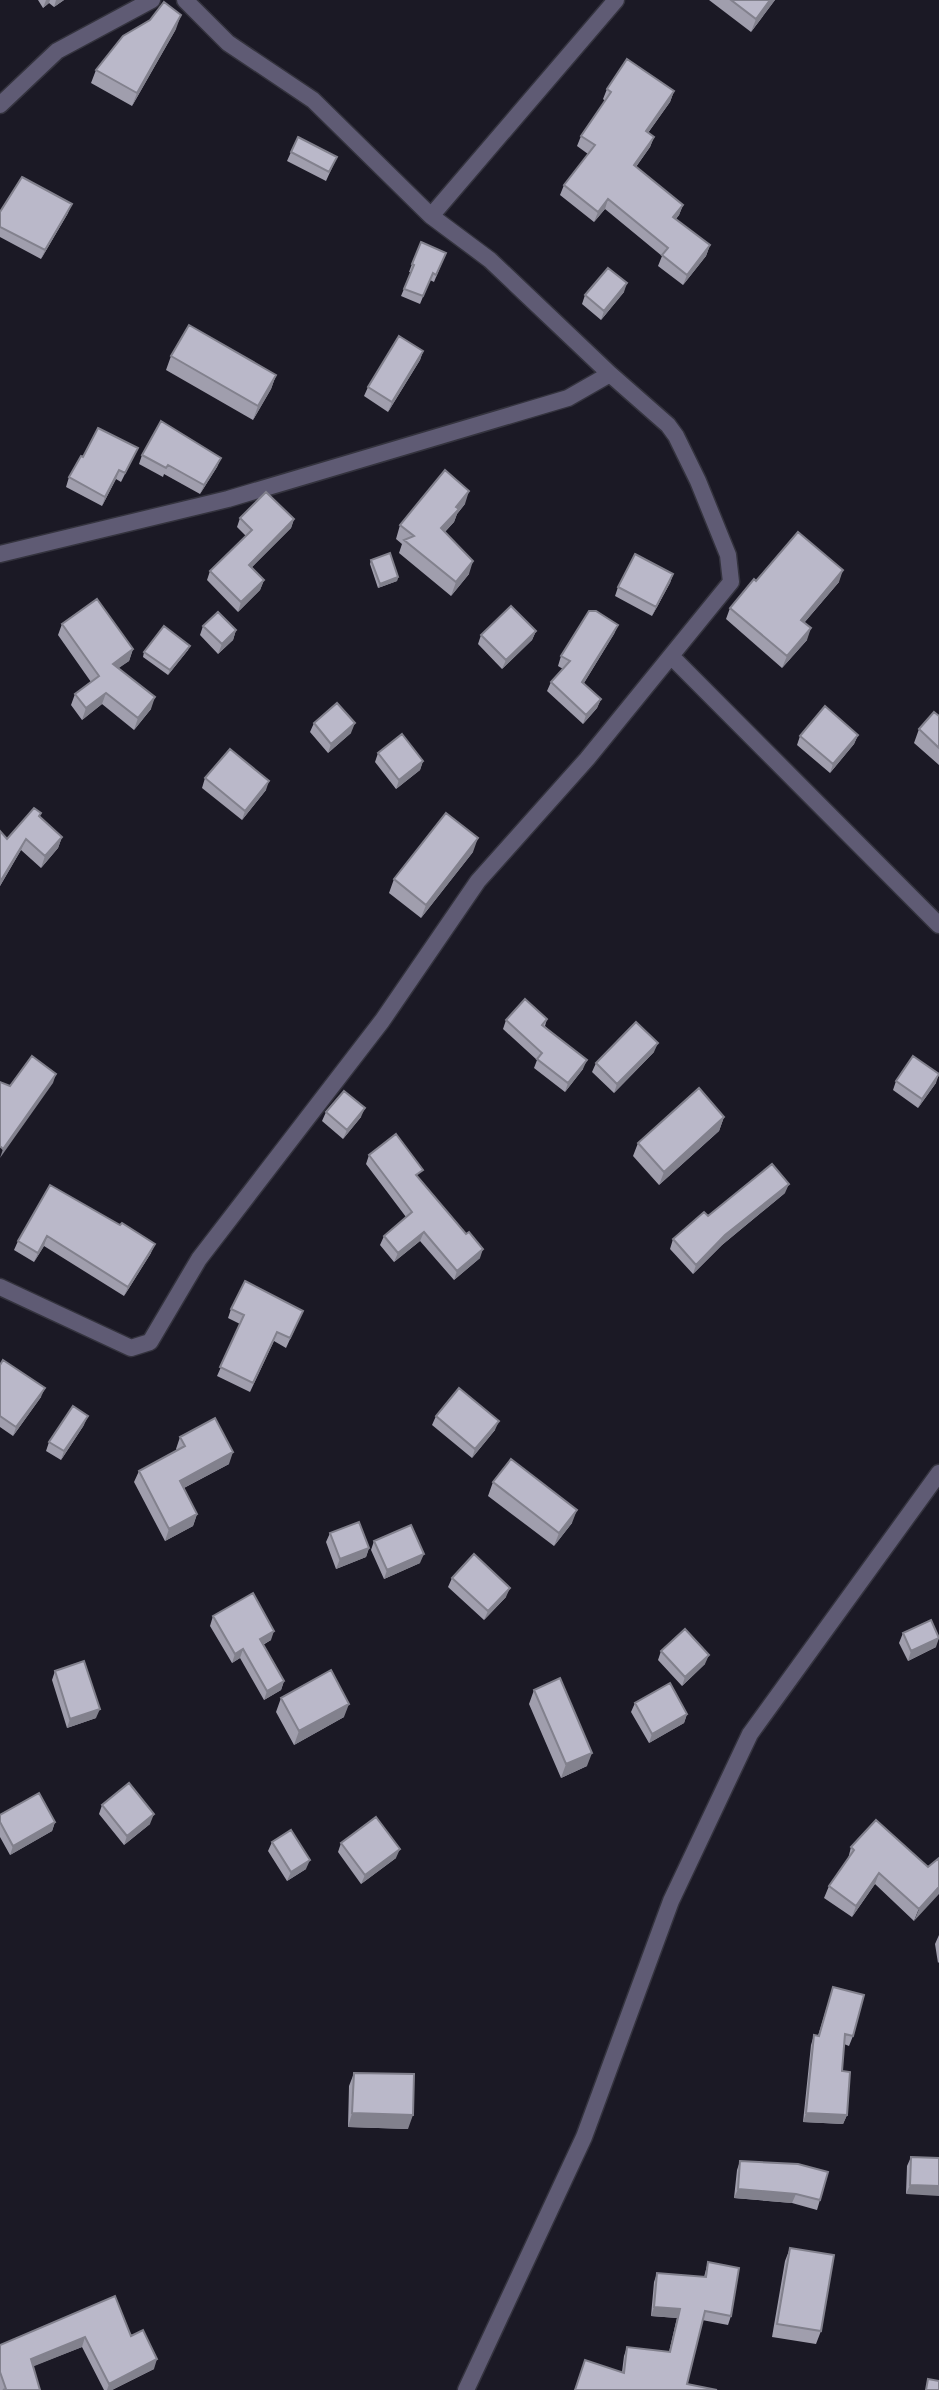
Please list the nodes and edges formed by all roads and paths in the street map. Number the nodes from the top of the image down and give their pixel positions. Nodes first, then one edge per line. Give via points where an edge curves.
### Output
1 (152, 0) edge
2 (185, 0) edge
3 (616, 0) edge
4 (0, 105) edge
5 (431, 216) junction
6 (610, 374) junction
7 (0, 554) edge
8 (671, 656) junction
9 (939, 925) edge
10 (0, 1287) edge
11 (939, 1473) edge
12 (466, 2390) edge

1 - 4 street via 57,51
2 - 5 street via 228,43 313,100
3 - 5 street
5 - 6 street via 490,260
6 - 7 street via 568,398 228,499
6 - 8 street via 676,436 728,555 731,582
8 - 9 street
8 - 10 street via 478,881 382,1021 199,1259 150,1342 131,1348
11 - 12 street via 750,1734 671,1901 584,2137

